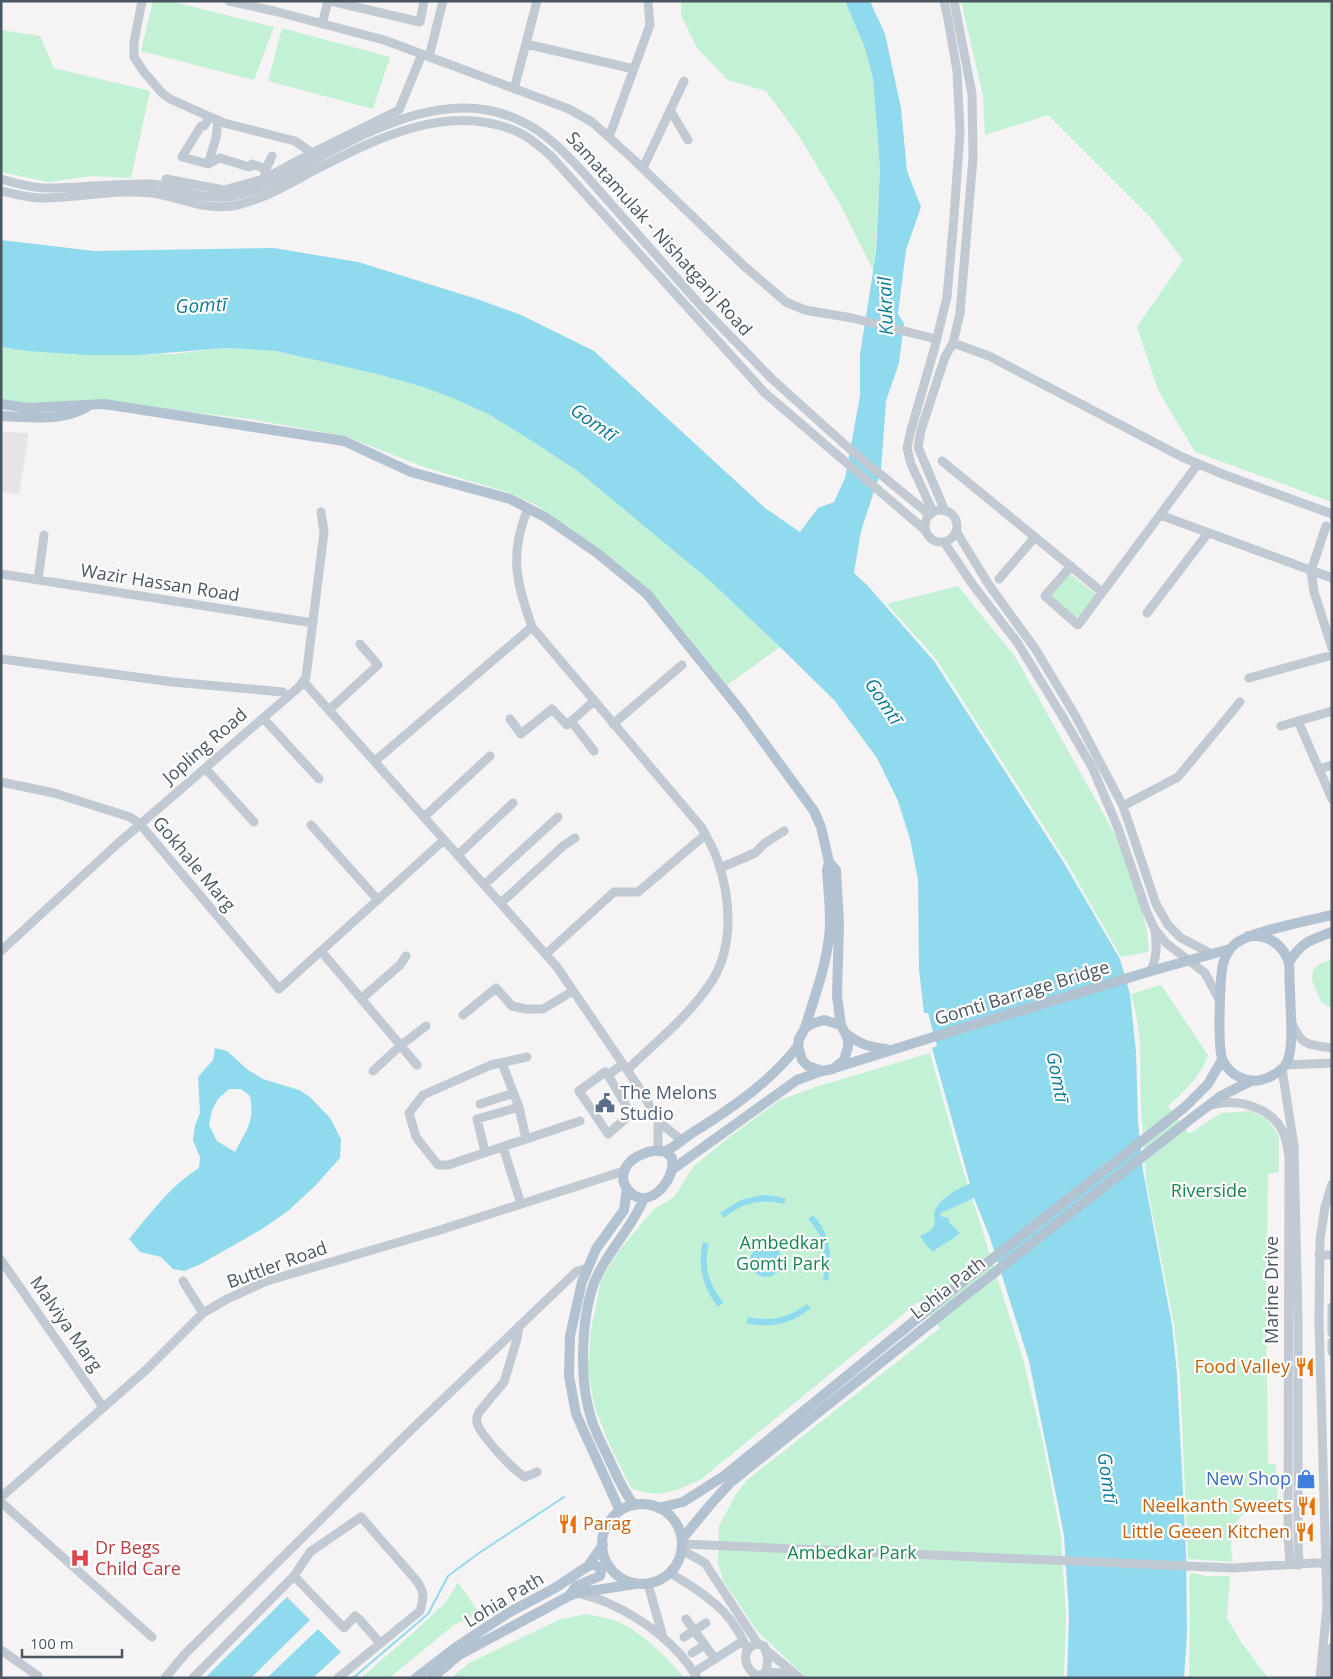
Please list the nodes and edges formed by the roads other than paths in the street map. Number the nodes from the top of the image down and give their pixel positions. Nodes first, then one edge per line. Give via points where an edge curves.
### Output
1 (142, 1) edge
2 (229, 1) edge
3 (329, 1) edge
4 (424, 1) edge
5 (443, 1) edge
6 (537, 1) edge
7 (648, 1) edge
8 (944, 1) edge
9 (954, 1) edge
10 (322, 24) junction
11 (526, 44) junction
12 (425, 56) junction
13 (634, 69) junction
14 (684, 82) dead end
15 (514, 89) junction
16 (670, 110) junction
17 (214, 118) junction
18 (609, 137) junction
19 (688, 140) dead end
20 (312, 152) junction
21 (272, 156) dead end
22 (208, 164) junction
23 (643, 168) junction
24 (266, 169) junction
25 (1, 179) edge
26 (166, 179) dead end
27 (264, 179) junction
28 (1, 191) edge
29 (944, 309) junction
30 (960, 313) junction
31 (933, 338) junction
32 (953, 343) junction
33 (930, 364) junction
34 (942, 368) junction
35 (1, 404) edge
36 (49, 412) junction
37 (1, 416) edge
38 (942, 461) dead end
39 (1198, 464) junction
40 (528, 508) junction
41 (945, 511) junction
42 (321, 512) dead end
43 (931, 513) junction
44 (1332, 514) edge
45 (1160, 515) junction
46 (1326, 526) dead end
47 (925, 530) junction
48 (956, 531) junction
49 (1208, 532) junction
50 (44, 535) dead end
51 (1035, 537) junction
52 (944, 542) junction
53 (1071, 566) junction
54 (1311, 571) junction
55 (1, 574) edge
56 (1332, 578) edge
57 (999, 579) dead end
58 (38, 580) junction
59 (1102, 592) junction
60 (1147, 613) dead end
61 (313, 623) junction
62 (532, 627) junction
63 (360, 644) dead end
64 (1332, 648) edge
65 (1332, 654) edge
66 (1, 659) edge
67 (682, 665) dead end
68 (1249, 678) dead end
69 (303, 681) junction
70 (287, 697) junction
71 (594, 701) junction
72 (1240, 702) dead end
73 (329, 710) junction
74 (1332, 711) edge
75 (263, 718) junction
76 (510, 719) dead end
77 (571, 721) junction
78 (1298, 721) junction
79 (613, 724) junction
80 (1282, 726) dead end
81 (594, 751) dead end
82 (490, 756) dead end
83 (375, 761) junction
84 (1332, 765) edge
85 (205, 768) junction
86 (1318, 769) junction
87 (319, 779) dead end
88 (1, 782) edge
89 (1332, 798) edge
90 (513, 803) dead end
91 (1123, 806) junction
92 (424, 817) junction
93 (558, 817) dead end
94 (254, 822) dead end
95 (140, 824) junction
96 (311, 825) dead end
97 (784, 831) dead end
98 (705, 835) junction
99 (575, 838) dead end
100 (444, 840) junction
101 (458, 855) junction
102 (830, 862) junction
103 (720, 868) junction
104 (484, 885) junction
105 (378, 900) junction
106 (501, 903) junction
107 (1332, 915) edge
108 (1154, 928) junction
109 (1332, 932) edge
110 (1248, 936) junction
111 (1230, 949) junction
112 (1, 951) edge
113 (321, 951) junction
114 (546, 954) junction
115 (1212, 954) junction
116 (406, 956) dead end
117 (1190, 961) junction
118 (1289, 962) junction
119 (1151, 971) junction
120 (573, 990) junction
121 (361, 999) junction
122 (1221, 1003) junction
123 (463, 1015) dead end
124 (1291, 1018) junction
125 (426, 1026) dead end
126 (805, 1028) junction
127 (843, 1029) junction
128 (400, 1046) junction
129 (798, 1046) junction
130 (1332, 1048) edge
131 (892, 1049) junction
132 (527, 1057) dead end
133 (1222, 1060) junction
134 (502, 1063) junction
135 (1332, 1063) edge
136 (417, 1065) dead end
137 (625, 1067) junction
138 (1284, 1067) junction
139 (827, 1070) junction
140 (373, 1071) dead end
141 (608, 1075) junction
142 (1250, 1081) junction
143 (514, 1092) junction
144 (480, 1104) dead end
145 (1208, 1106) junction
146 (519, 1108) junction
147 (580, 1121) dead end
148 (658, 1121) junction
149 (526, 1139) junction
150 (681, 1140) junction
151 (503, 1147) junction
152 (662, 1151) junction
153 (485, 1152) junction
154 (673, 1169) junction
155 (624, 1172) junction
156 (1332, 1184) edge
157 (627, 1188) junction
158 (644, 1198) junction
159 (521, 1204) junction
160 (1319, 1255) junction
161 (1332, 1255) edge
162 (1, 1260) edge
163 (588, 1268) junction
164 (183, 1281) dead end
165 (1332, 1307) edge
166 (203, 1314) junction
167 (519, 1326) junction
168 (1332, 1333) edge
169 (1332, 1342) edge
170 (1332, 1352) edge
171 (104, 1406) junction
172 (536, 1472) dead end
173 (1, 1497) edge
174 (1, 1502) edge
175 (634, 1506) junction
176 (658, 1508) junction
177 (620, 1511) junction
178 (682, 1544) junction
179 (602, 1545) junction
180 (1328, 1547) edge
181 (1332, 1563) edge
182 (1294, 1565) junction
183 (588, 1566) junction
184 (670, 1573) junction
185 (1329, 1574) edge
186 (294, 1576) junction
187 (636, 1583) junction
188 (648, 1584) junction
189 (573, 1594) junction
190 (686, 1619) dead end
191 (706, 1623) dead end
192 (695, 1630) junction
193 (152, 1637) dead end
194 (663, 1637) junction
195 (684, 1637) dead end
196 (380, 1643) junction
197 (758, 1644) junction
198 (705, 1645) junction
199 (745, 1645) junction
200 (1332, 1647) edge
201 (1, 1650) edge
202 (766, 1650) junction
203 (692, 1653) dead end
204 (715, 1659) junction
205 (698, 1673) edge
206 (766, 1675) edge
207 (38, 1676) dead end
208 (752, 1676) edge
209 (165, 1678) edge
210 (193, 1678) edge
211 (338, 1678) edge
212 (416, 1678) edge
213 (432, 1678) edge
214 (787, 1678) edge
215 (800, 1678) edge
216 (1320, 1678) edge
217 (1328, 1678) edge

1 - 17 street via 134,57 162,93
2 - 10 street
3 - 4 street via 420,22
3 - 10 street
5 - 12 street
6 - 11 street
7 - 13 street via 650,25
8 - 29 street via 957,71 960,132
9 - 30 street via 972,94 973,158
10 - 12 street via 384,40
11 - 13 street
11 - 15 street
12 - 15 street
12 - 20 street via 399,110
13 - 18 street
14 - 16 street
15 - 18 street via 568,109 592,122
16 - 19 street
16 - 23 street
17 - 20 street via 294,141
17 - 22 street via 216,138
17 - 22 street via 201,126 182,157
18 - 23 street
20 - 27 street
21 - 24 street
22 - 24 street via 220,158
23 - 31 street via 786,302 805,310
24 - 27 street
25 - 43 street, Samatamulak - Nishatganj Road via 44,188 154,184 220,198 253,190 285,177 395,120 455,108 478,108 503,114 524,122 556,144 702,307 772,379 852,451
26 - 27 street via 224,190
28 - 47 street, Samatamulak - Nishatganj Road via 41,198 152,193 213,207 236,205 260,198 398,132 467,119 494,123 521,133 550,155 765,392
29 - 30 street
29 - 31 street
30 - 32 street
31 - 33 street
32 - 34 street
32 - 39 street via 990,356
33 - 34 street
33 - 43 street via 907,448
34 - 41 street via 918,447
35 - 36 main road
36 - 37 main road
36 - 40 main road via 104,404 344,441 411,472 510,499
38 - 51 street
39 - 44 street
39 - 45 street
40 - 62 street via 516,548 520,592
40 - 102 main road via 597,553 647,594 741,710 814,811 822,827
41 - 43 street
41 - 48 street via 955,519
42 - 61 street via 324,532
43 - 47 street via 925,522
45 - 49 street
45 - 59 street
46 - 54 street
47 - 52 street via 932,540
48 - 52 street
48 - 91 street via 989,585 1036,650
49 - 54 street
49 - 60 street
50 - 58 street
51 - 53 street
51 - 57 street
52 - 108 street via 1017,642 1092,767
53 - 59 street
53 - 59 street via 1045,596 1078,625
54 - 56 street
54 - 64 street via 1314,592
55 - 58 street, Wazir Hassan Road
58 - 61 street, Wazir Hassan Road
61 - 69 street
62 - 71 street
62 - 83 street
63 - 73 street via 378,665
65 - 68 street
66 - 70 street via 173,682 282,692
67 - 79 street
69 - 70 street, Jopling Road
69 - 73 street
70 - 75 street, Jopling Road
71 - 77 street
71 - 79 street
72 - 91 street via 1178,777
73 - 83 street
74 - 78 street
75 - 85 street, Jopling Road
75 - 87 street
76 - 77 street via 520,734 552,709 567,724
77 - 81 street
78 - 80 street
78 - 86 street
79 - 98 street
82 - 92 street
83 - 92 street
84 - 86 street
85 - 94 street
85 - 95 street, Jopling Road
86 - 89 street
88 - 95 street, Gokhale Marg via 54,793 130,817
90 - 101 street
91 - 115 street via 1156,904 1168,925 1181,938
92 - 100 street
93 - 104 street
95 - 112 street, Jopling Road
95 - 113 street, Gokhale Marg via 279,989
96 - 105 street
97 - 103 street via 755,853
98 - 103 street
98 - 114 street via 638,892 614,892
99 - 106 street
100 - 101 street
100 - 105 street
101 - 104 street
102 - 126 main road via 826,870 830,922 828,943
102 - 127 main road via 836,870 839,923 837,996
103 - 137 street via 726,889 728,921 724,955 712,980 692,1006
104 - 106 street
105 - 113 street
106 - 114 street
107 - 110 main road
108 - 117 street via 1166,943
108 - 119 street via 1158,946
109 - 118 main road via 1304,943
110 - 111 main road
110 - 118 main road via 1261,936 1272,941 1285,953
111 - 115 main road, Gomti Barrage Bridge
111 - 122 main road via 1222,969
113 - 121 street
114 - 120 street
115 - 117 main road, Gomti Barrage Bridge
116 - 121 street
117 - 119 main road, Gomti Barrage Bridge
117 - 122 street via 1205,973
118 - 124 main road
119 - 131 main road, Gomti Barrage Bridge
120 - 123 street via 543,1009 526,1009 512,1006 496,988
120 - 137 street
121 - 128 street
122 - 133 main road via 1219,1043
124 - 130 street via 1301,1040 1314,1046
124 - 138 main road via 1291,1046
125 - 128 street
126 - 127 main road via 824,1020
126 - 129 main road
127 - 131 main road via 860,1044
127 - 139 main road via 848,1039 847,1054 844,1060
128 - 136 street
128 - 140 street
129 - 139 main road via 802,1060 814,1069
129 - 150 main road via 768,1078 717,1118
131 - 139 main road, Gomti Barrage Bridge
132 - 134 street
133 - 142 main road via 1240,1078
133 - 176 main road, Lohia Path via 1208,1084 1185,1107 724,1476 683,1502
134 - 143 street
134 - 153 street via 423,1095 409,1113 416,1137 438,1165 448,1165
135 - 138 street
137 - 141 street
137 - 148 street
138 - 142 main road, Lohia Path via 1270,1077
138 - 182 street, Marine Drive via 1294,1146 1298,1320 1298,1541
139 - 154 main road, Gomti Barrage Bridge via 797,1080
141 - 141 street via 605,1072 579,1091 608,1134 632,1114
142 - 145 main road, Lohia Path
143 - 144 street
143 - 146 street
145 - 178 main road, Lohia Path via 731,1482
145 - 182 street, Marine Drive via 1241,1102 1259,1109 1275,1120 1285,1136 1289,1156 1288,1536
146 - 149 street
146 - 153 street via 477,1119
147 - 149 street
148 - 150 street
148 - 152 street
149 - 151 street
150 - 152 main road
151 - 153 street
151 - 159 street
152 - 154 main road via 672,1158
152 - 155 main road via 651,1151 633,1159
154 - 158 main road via 661,1190
155 - 157 main road
155 - 159 street, Buttler Road
156 - 160 street via 1325,1207
157 - 158 main road
157 - 163 main road via 624,1210 596,1250
158 - 175 main road via 639,1212 594,1283 582,1352 584,1391 591,1418 624,1493
159 - 166 street, Buttler Road via 268,1281 227,1299
160 - 161 street
160 - 180 street
162 - 171 street, Malviya Marg
163 - 167 street via 577,1271
163 - 177 main road via 570,1336 569,1376 576,1414
164 - 166 street
165 - 168 street
166 - 171 street, Buttler Road
167 - 172 street via 518,1340 504,1382 482,1408 476,1422 516,1471 525,1477
167 - 209 street via 185,1654
169 - 170 street
171 - 173 street, Buttler Road
174 - 193 street
175 - 176 main road
175 - 177 main road
176 - 178 main road via 674,1520
177 - 179 main road via 611,1520
178 - 182 street via 1233,1568
178 - 184 main road via 676,1566
178 - 197 street via 706,1563
179 - 183 main road, Lohia Path
179 - 187 main road via 604,1556 616,1574
180 - 185 street
181 - 182 street, bridge
183 - 189 main road via 598,1566 600,1576 576,1586
183 - 212 main road, Lohia Path via 455,1648
184 - 188 main road
184 - 199 street via 722,1610
185 - 216 street
186 - 196 street via 344,1628 355,1616
186 - 196 street via 310,1552 361,1517 416,1580 424,1598 420,1611
186 - 210 street
187 - 188 main road
187 - 189 main road, Lohia Path
188 - 194 street
189 - 194 street via 608,1603
189 - 213 main road, Lohia Path via 459,1655
190 - 192 street
191 - 192 street
192 - 195 street
192 - 198 street
194 - 205 street
196 - 211 street
197 - 199 street
197 - 202 street
198 - 203 street
198 - 204 street
199 - 204 street
199 - 208 street via 746,1661
200 - 217 street
201 - 207 street
202 - 206 street
202 - 215 street
204 - 205 street
206 - 208 street
206 - 214 street via 781,1673

